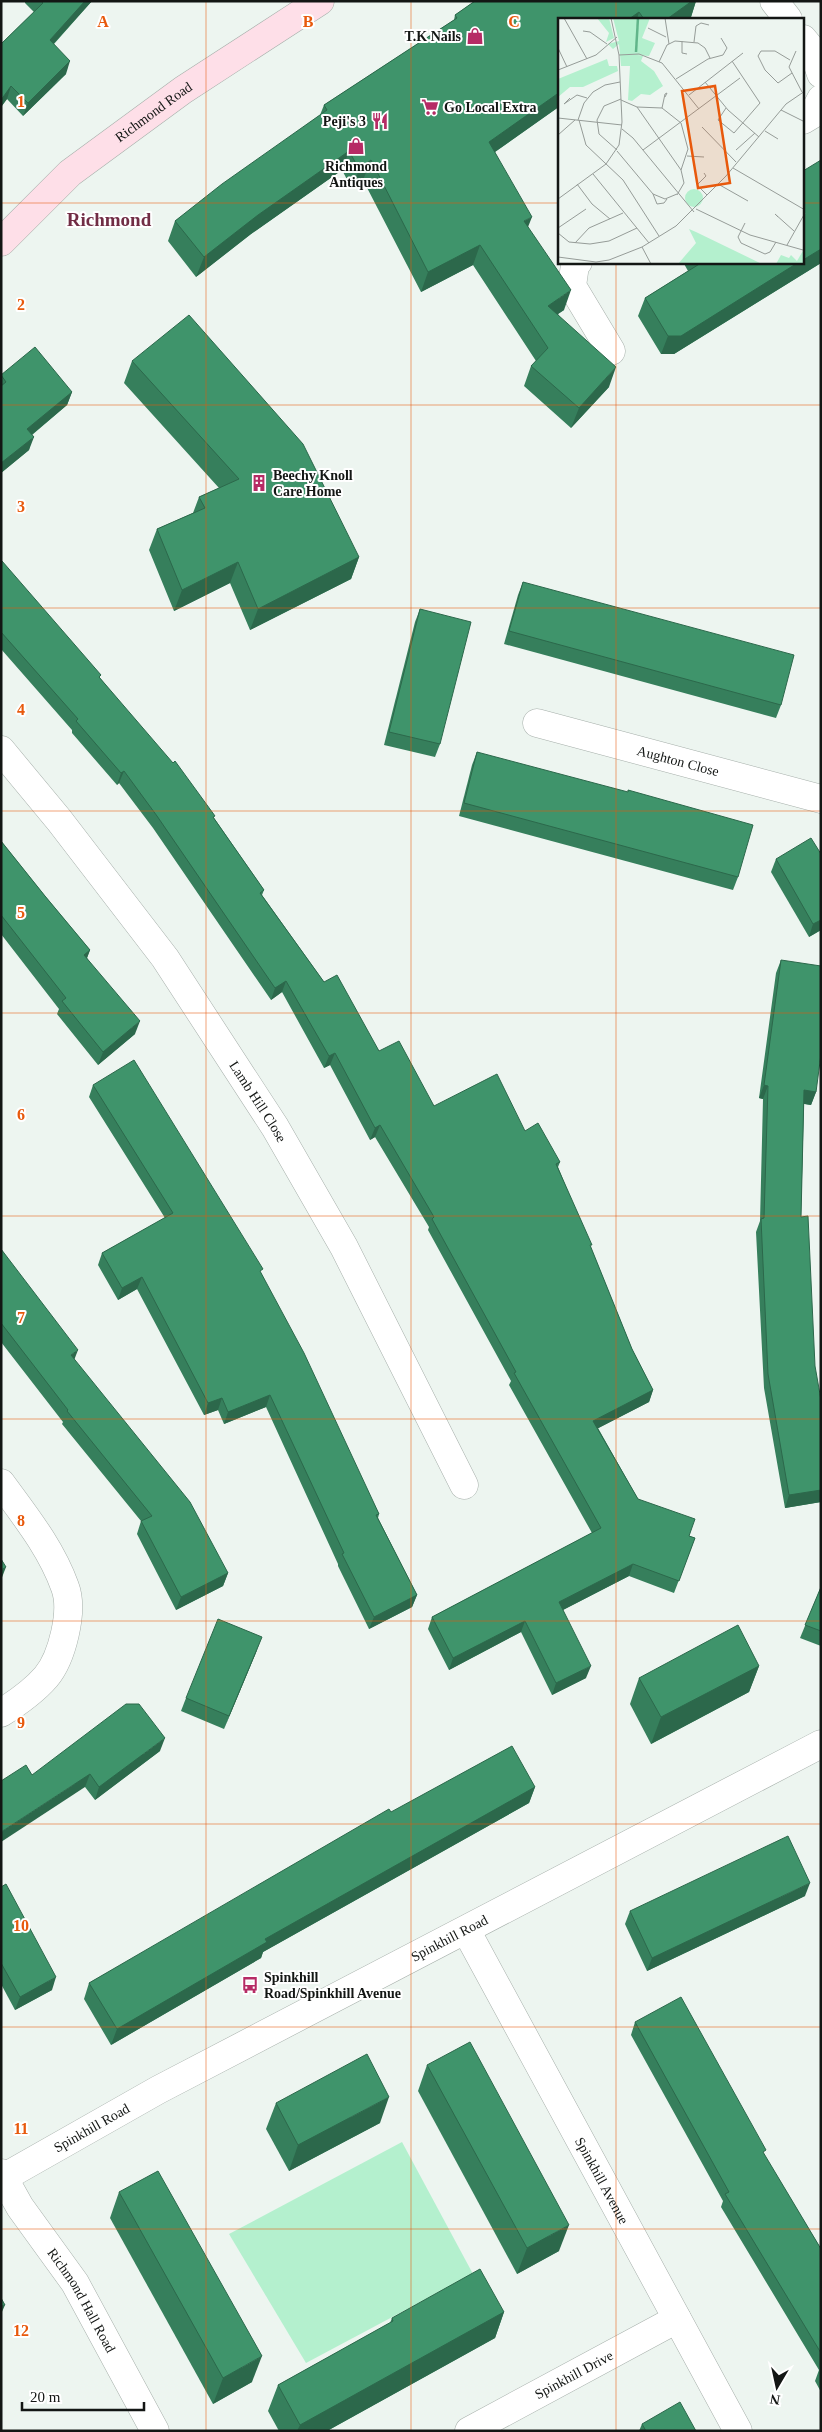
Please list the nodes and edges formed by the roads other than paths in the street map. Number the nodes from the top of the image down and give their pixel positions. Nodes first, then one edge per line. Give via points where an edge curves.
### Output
1 (774, 1) edge
2 (305, 5) edge
3 (787, 18) edge
4 (804, 39) edge
5 (821, 74) edge
6 (821, 99) edge
7 (804, 119) edge
8 (1, 242) edge
9 (575, 264) edge
10 (611, 351) dead end
11 (537, 722) dead end
12 (1, 750) edge
13 (821, 799) edge
14 (1, 1483) edge
15 (464, 1485) dead end
16 (1, 1713) edge
17 (821, 1744) edge
18 (466, 1930) junction
19 (2, 2177) edge
20 (677, 2319) junction
21 (155, 2431) edge
22 (469, 2431) edge
23 (738, 2431) edge

1 - 3 street
2 - 8 main road, Richmond Road via 70,173
4 - 5 street via 813,51
6 - 7 street via 813,114
9 - 10 street via 572,286
11 - 13 street, Aughton Close
12 - 15 street, Lamb Hill Close via 165,958 275,1127 344,1247
14 - 16 street via 44,1542 66,1588 69,1614 62,1646 47,1676 24,1698
17 - 18 street, Spinkhill Road
18 - 19 street, Spinkhill Road via 158,2090
18 - 20 street, Spinkhill Avenue
19 - 21 street, Richmond Hall Road via 75,2284
20 - 22 street, Spinkhill Drive
20 - 23 street, Spinkhill Avenue

